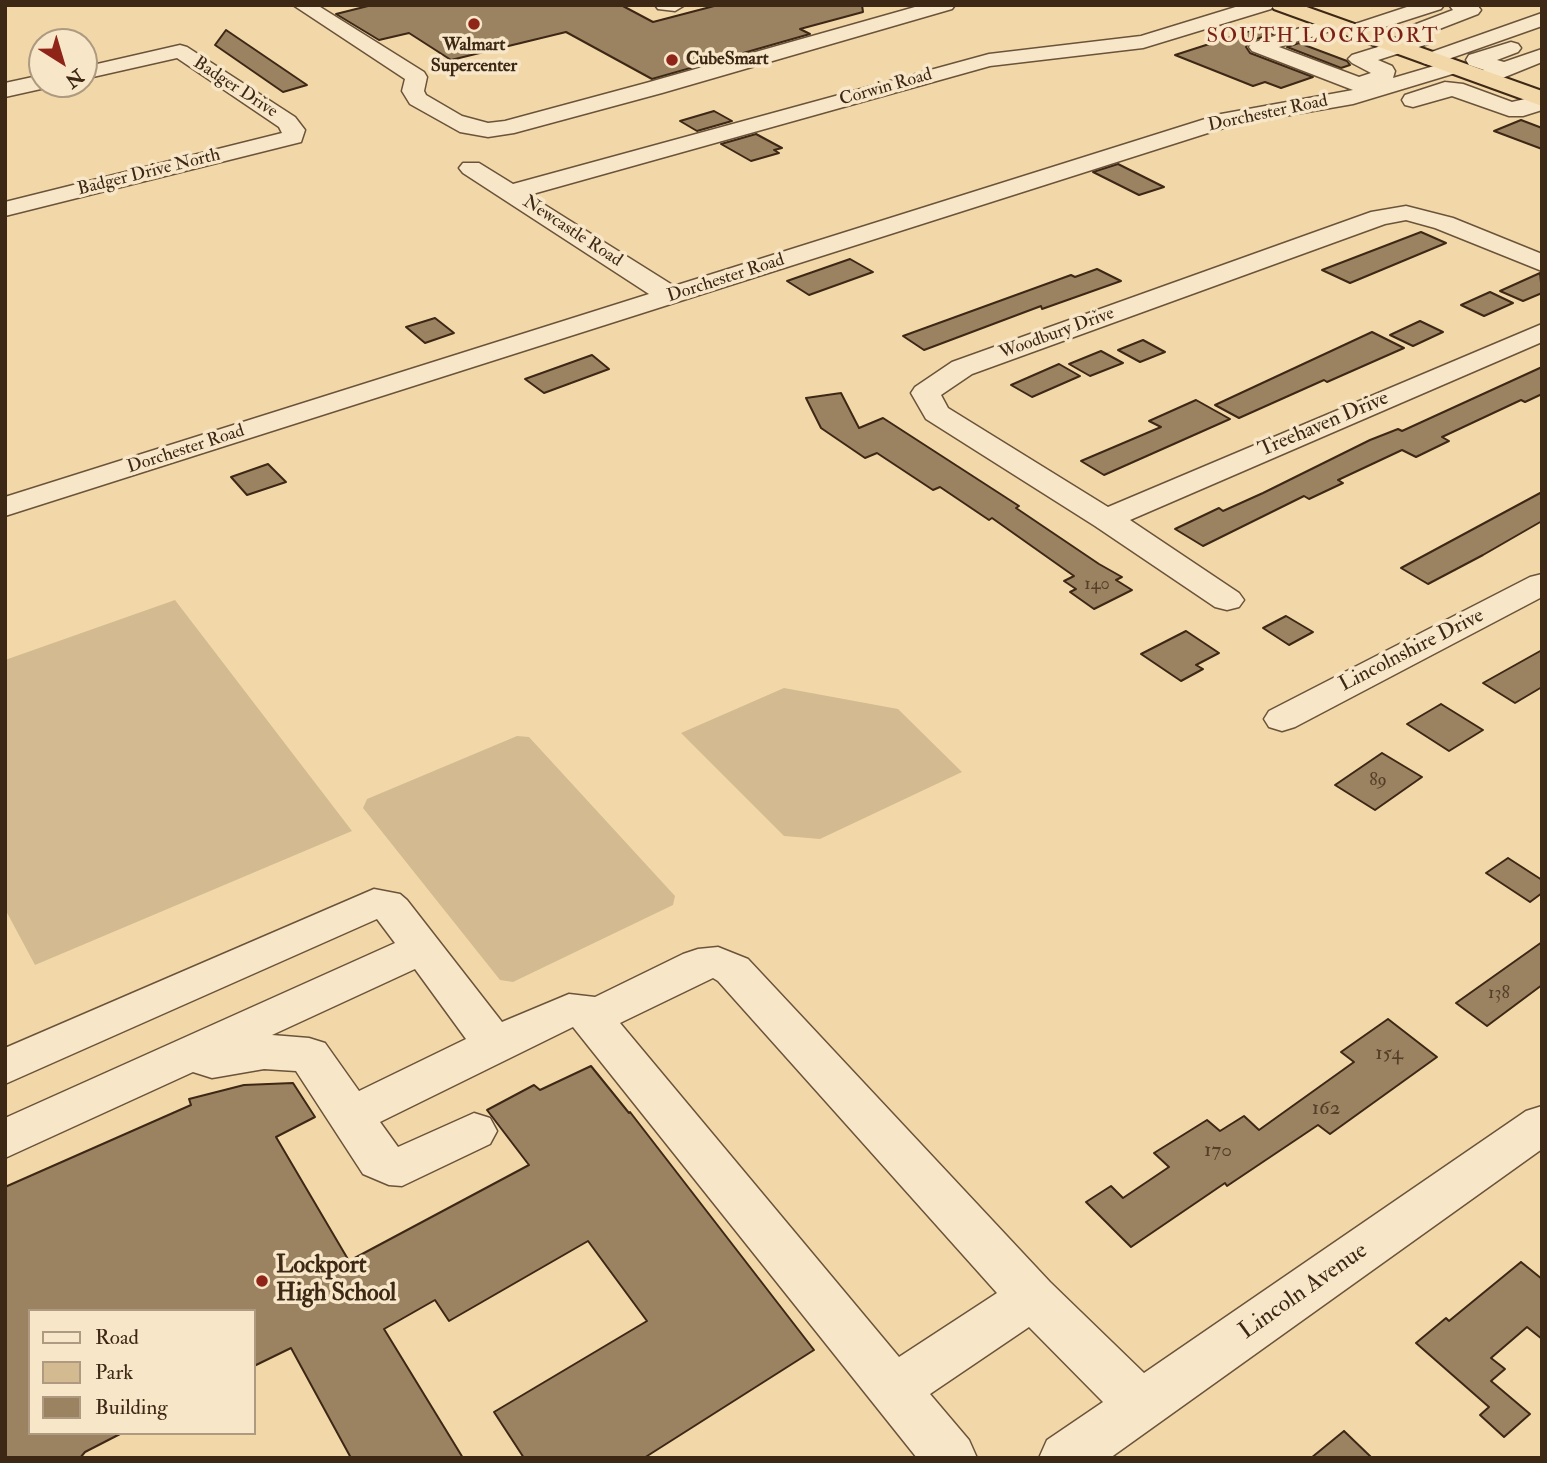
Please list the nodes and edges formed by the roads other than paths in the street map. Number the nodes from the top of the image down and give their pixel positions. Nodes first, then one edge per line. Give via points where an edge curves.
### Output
1 (303, 5) edge
2 (664, 5) edge
3 (675, 5) edge
4 (873, 5) edge
5 (945, 5) edge
6 (1264, 5) edge
7 (1281, 5) edge
8 (1363, 5) edge
9 (1434, 5) edge
10 (1458, 5) edge
11 (902, 18) junction
12 (1189, 28) junction
13 (1350, 30) junction
14 (1129, 37) junction
15 (1540, 39) edge
16 (1235, 41) junction
17 (1398, 48) junction
18 (1345, 54) junction
19 (1440, 63) junction
20 (1503, 69) junction
21 (98, 70) edge
22 (1481, 78) junction
23 (28, 85) edge
24 (5, 90) edge
25 (1368, 90) junction
26 (1542, 101) edge
27 (293, 137) joint
28 (471, 169) dead end
29 (511, 192) junction
30 (5, 209) edge
31 (1542, 263) edge
32 (672, 297) junction
33 (1542, 332) edge
34 (5, 507) edge
35 (1106, 519) junction
36 (1542, 584) edge
37 (1227, 600) dead end
38 (1282, 719) dead end
39 (422, 948) junction
40 (592, 1018) junction
41 (494, 1045) junction
42 (197, 1051) junction
43 (5, 1067) edge
44 (351, 1116) junction
45 (1542, 1124) edge
46 (474, 1131) dead end
47 (5, 1139) edge
48 (1032, 1297) junction
49 (895, 1388) junction
50 (1141, 1405) junction
51 (950, 1458) edge
52 (1066, 1458) edge

1 - 11 street via 416,77 413,91 418,99 454,121 488,130
2 - 3 street
4 - 11 street
5 - 11 street
6 - 12 street, Corwin Road
7 - 13 highway
8 - 13 street via 1362,22
9 - 13 street
10 - 17 street via 1471,10 1418,30 1420,40
12 - 14 street, Corwin Road
12 - 16 street
13 - 16 street
13 - 17 highway
13 - 18 street
14 - 16 street via 1162,54
14 - 29 street, Corwin Road via 989,60
15 - 19 street, Dorchester Road
15 - 20 street
15 - 20 street via 1478,60
16 - 25 street
17 - 18 street
17 - 19 highway
18 - 25 street via 1384,71
19 - 22 highway
19 - 25 street, Dorchester Road
20 - 22 street
21 - 27 street, Badger Drive via 180,51 287,122
22 - 26 highway
23 - 24 street
25 - 26 street via 1392,104 1445,89 1509,109
25 - 32 street, Dorchester Road via 1230,119
27 - 30 street, Badger Drive North
28 - 29 street, Newcastle Road
29 - 32 street, Newcastle Road
31 - 35 street, Woodbury Drive via 1444,223 1406,213 1380,217 962,368 925,393 936,413
32 - 34 street, Dorchester Road
33 - 35 street, Treehaven Drive
35 - 37 street, Woodbury Drive
36 - 38 street, Lincolnshire Drive
39 - 41 street
39 - 42 street
39 - 43 street via 393,909 374,903
40 - 41 street via 584,1010 569,1010
40 - 48 street via 698,965 718,962 733,970
40 - 49 street
41 - 44 street
42 - 44 street via 212,1061 264,1052 309,1055
42 - 47 street
44 - 46 street via 380,1161 389,1166 402,1167
45 - 50 street, Lincoln Avenue
48 - 49 street
48 - 50 street
49 - 51 street
50 - 52 street, Lincoln Avenue

